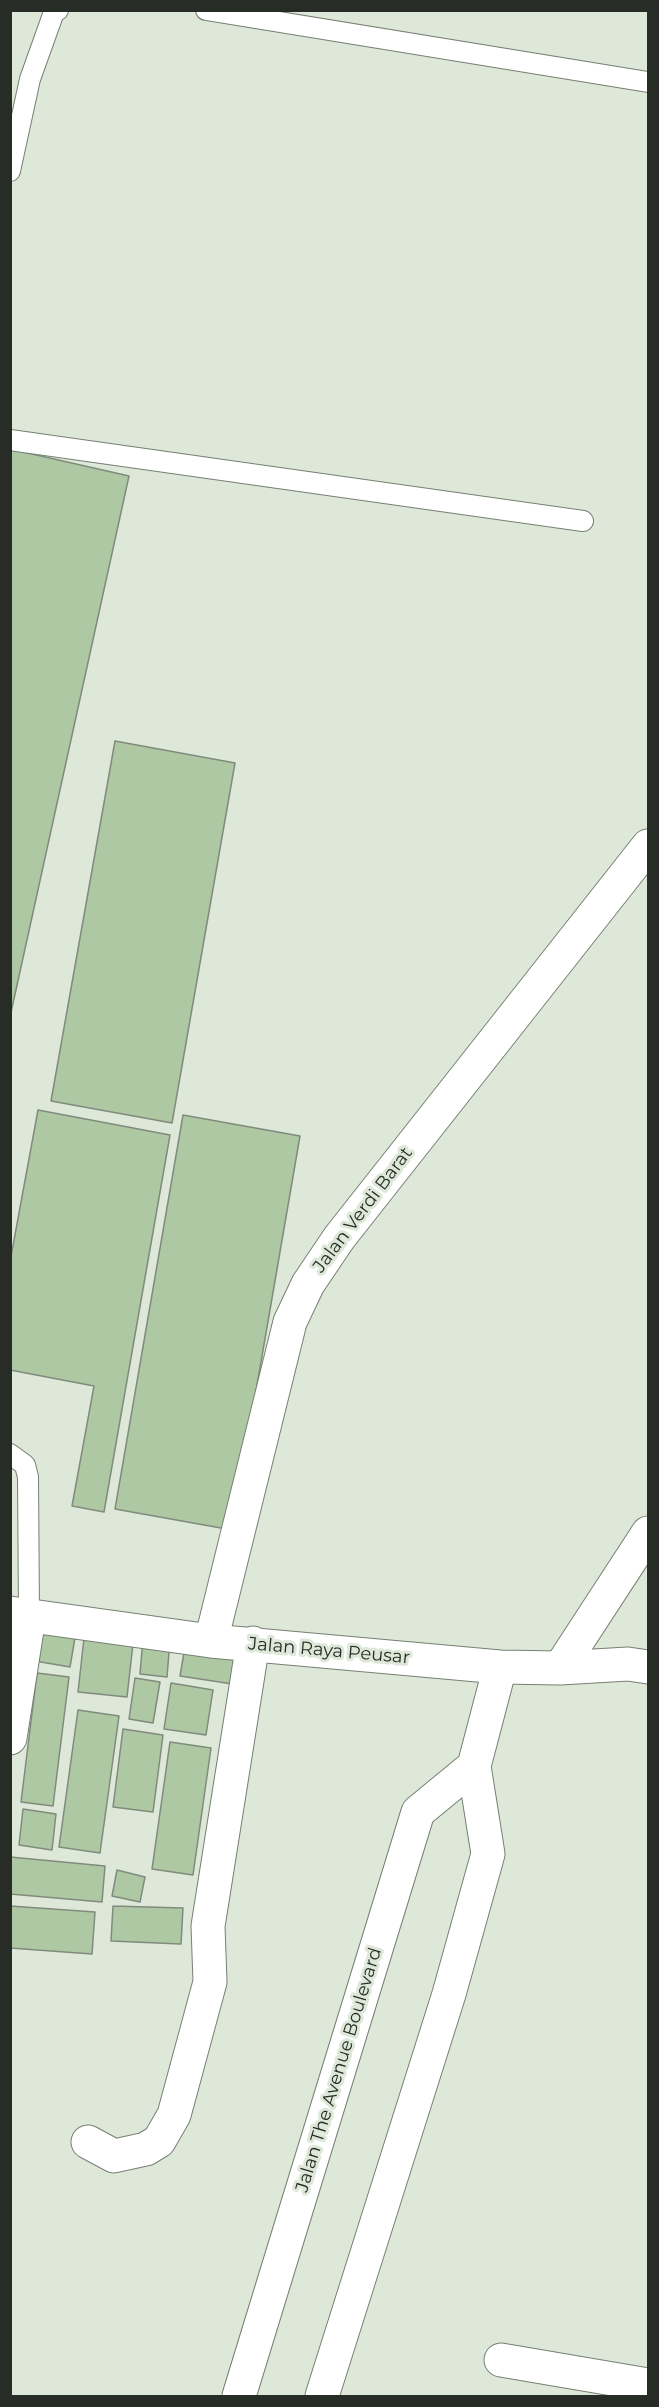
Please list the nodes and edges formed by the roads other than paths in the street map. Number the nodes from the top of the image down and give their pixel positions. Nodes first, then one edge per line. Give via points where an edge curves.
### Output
1 (58, 10) edge
2 (206, 10) edge
3 (236, 13) edge
4 (648, 82) edge
5 (10, 171) edge
6 (10, 440) edge
7 (583, 521) dead end
8 (648, 846) edge
9 (10, 1454) edge
10 (648, 1533) edge
11 (20, 1615) edge
12 (211, 1641) junction
13 (253, 1644) junction
14 (500, 1667) junction
15 (648, 1667) edge
16 (560, 1668) junction
17 (10, 1738) edge
18 (474, 1766) junction
19 (88, 2142) dead end
20 (501, 2360) dead end
21 (648, 2385) edge
22 (239, 2397) edge
23 (321, 2397) edge

1 - 5 lane via 30,79
2 - 3 lane
3 - 4 lane
6 - 7 lane
8 - 12 street, Jalan Verdi Barat via 339,1238 308,1284 290,1322
9 - 11 lane via 19,1457 28,1477
10 - 16 street
11 - 12 street, Jalan Raya Peusar
11 - 17 street
12 - 13 street, Jalan Raya Peusar
13 - 14 street, Jalan Raya Peusar
13 - 19 street via 208,1926 210,1982 174,2115 159,2141 146,2149 114,2156
14 - 16 street, Jalan Raya Peusar
14 - 18 street
15 - 16 street, Jalan Raya Peusar via 628,1664
18 - 22 street, Jalan The Avenue Boulevard via 418,1812
18 - 23 street via 488,1854 449,1994
20 - 21 street

